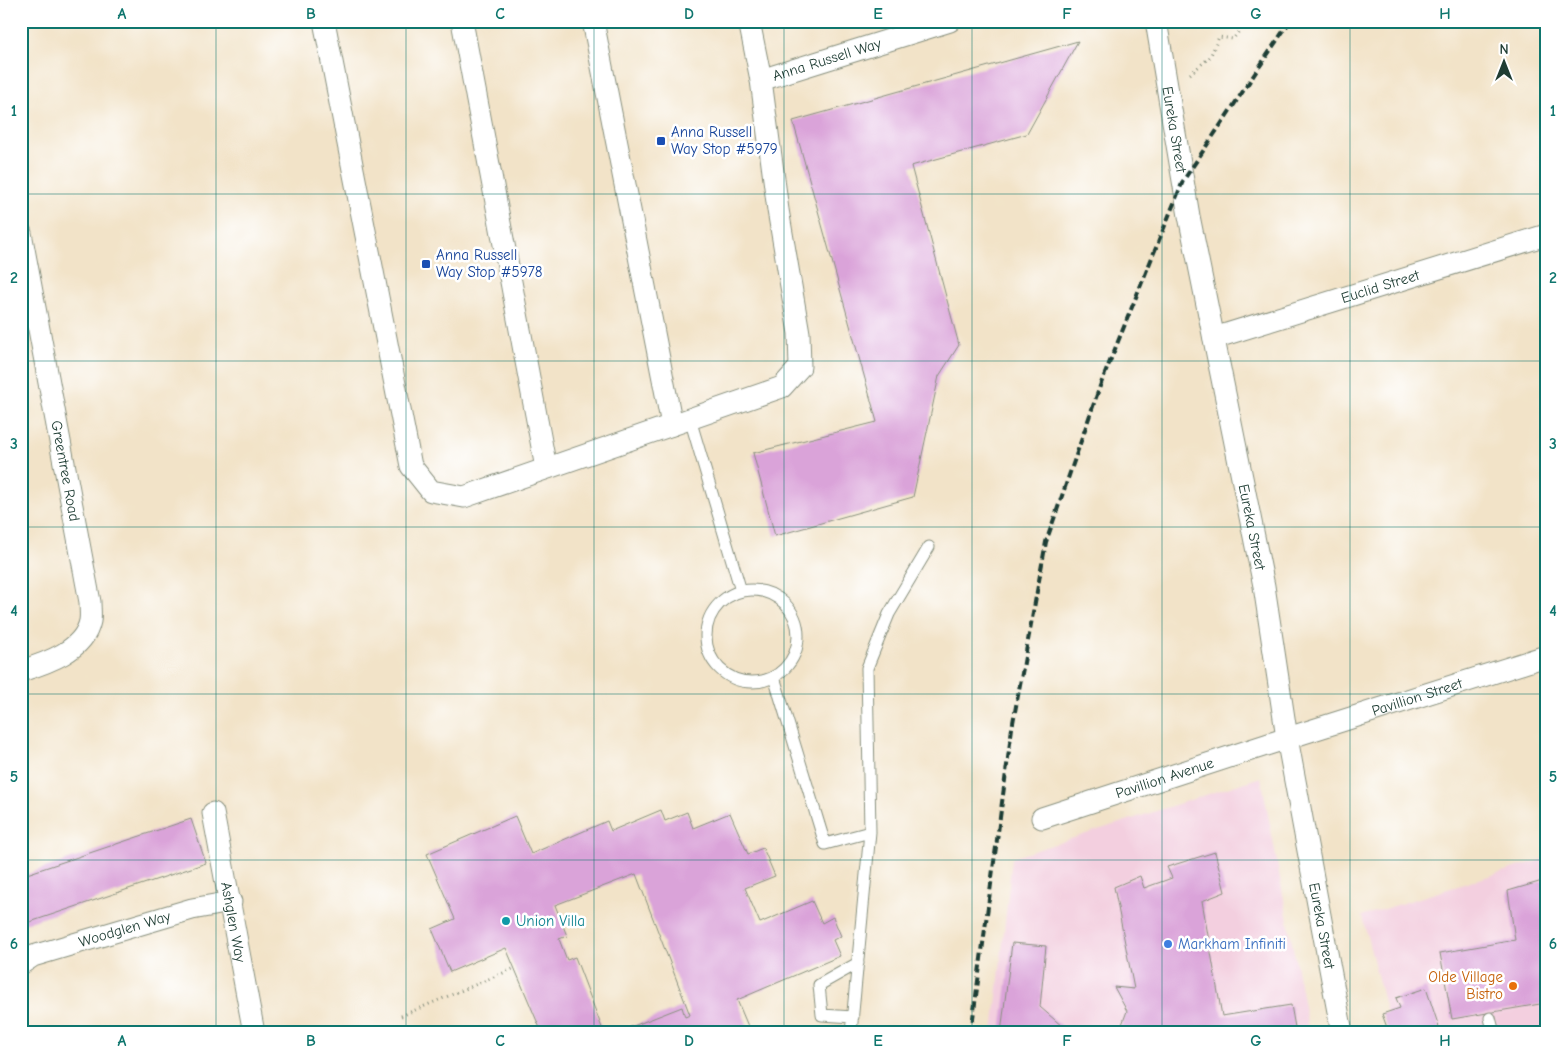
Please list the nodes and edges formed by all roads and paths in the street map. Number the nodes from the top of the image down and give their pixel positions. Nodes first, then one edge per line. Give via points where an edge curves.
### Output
1 (324, 21) edge
2 (462, 21) edge
3 (593, 21) edge
4 (749, 21) edge
5 (950, 21) edge
6 (1156, 21) edge
7 (1247, 21) edge
8 (761, 80) junction
9 (1168, 92) junction
10 (21, 233) edge
11 (1546, 235) edge
12 (1214, 338) junction
13 (681, 422) junction
14 (546, 468) junction
15 (929, 547) dead end
16 (741, 591) junction
17 (1546, 656) edge
18 (21, 671) edge
19 (774, 677) junction
20 (1287, 738) junction
21 (213, 813) dead end
22 (1042, 818) dead end
23 (870, 832) junction
24 (231, 902) junction
25 (858, 963) junction
26 (21, 964) edge
27 (515, 968) dead end
28 (401, 1016) dead end
29 (853, 1017) junction
30 (1490, 1018) dead end
31 (254, 1033) edge
32 (851, 1033) edge
33 (1342, 1033) edge
34 (1494, 1033) edge

1 - 14 street via 411,466 431,491 464,496
2 - 14 street
3 - 13 street
4 - 8 street
5 - 8 street, Anna Russell Way
6 - 9 street, Eureka Street
7 - 9 path via 1233,39 1220,37 1210,57
8 - 13 street via 778,210 799,332 800,367 782,387
9 - 12 street, Eureka Street
10 - 18 street, Greentree Road via 90,602 90,622 82,640 55,659
11 - 12 street, Euclid Street
12 - 20 street, Eureka Street via 1264,586
13 - 14 street
13 - 16 lane
15 - 23 lane via 889,614 868,668
16 - 19 lane via 771,593 784,601 793,613 798,627 794,656
16 - 19 lane via 726,597 707,622 709,653 718,667 744,682
17 - 20 street, Pavillion Street
19 - 23 lane via 825,844
20 - 22 street, Pavillion Avenue
20 - 33 street, Eureka Street
21 - 24 street, Ashglen Way
23 - 25 lane
24 - 26 street, Woodglen Way via 192,909 33,956
24 - 31 street, Ashglen Way
25 - 29 lane
25 - 29 lane via 819,985 822,1015
27 - 28 path
29 - 32 lane
30 - 34 lane

